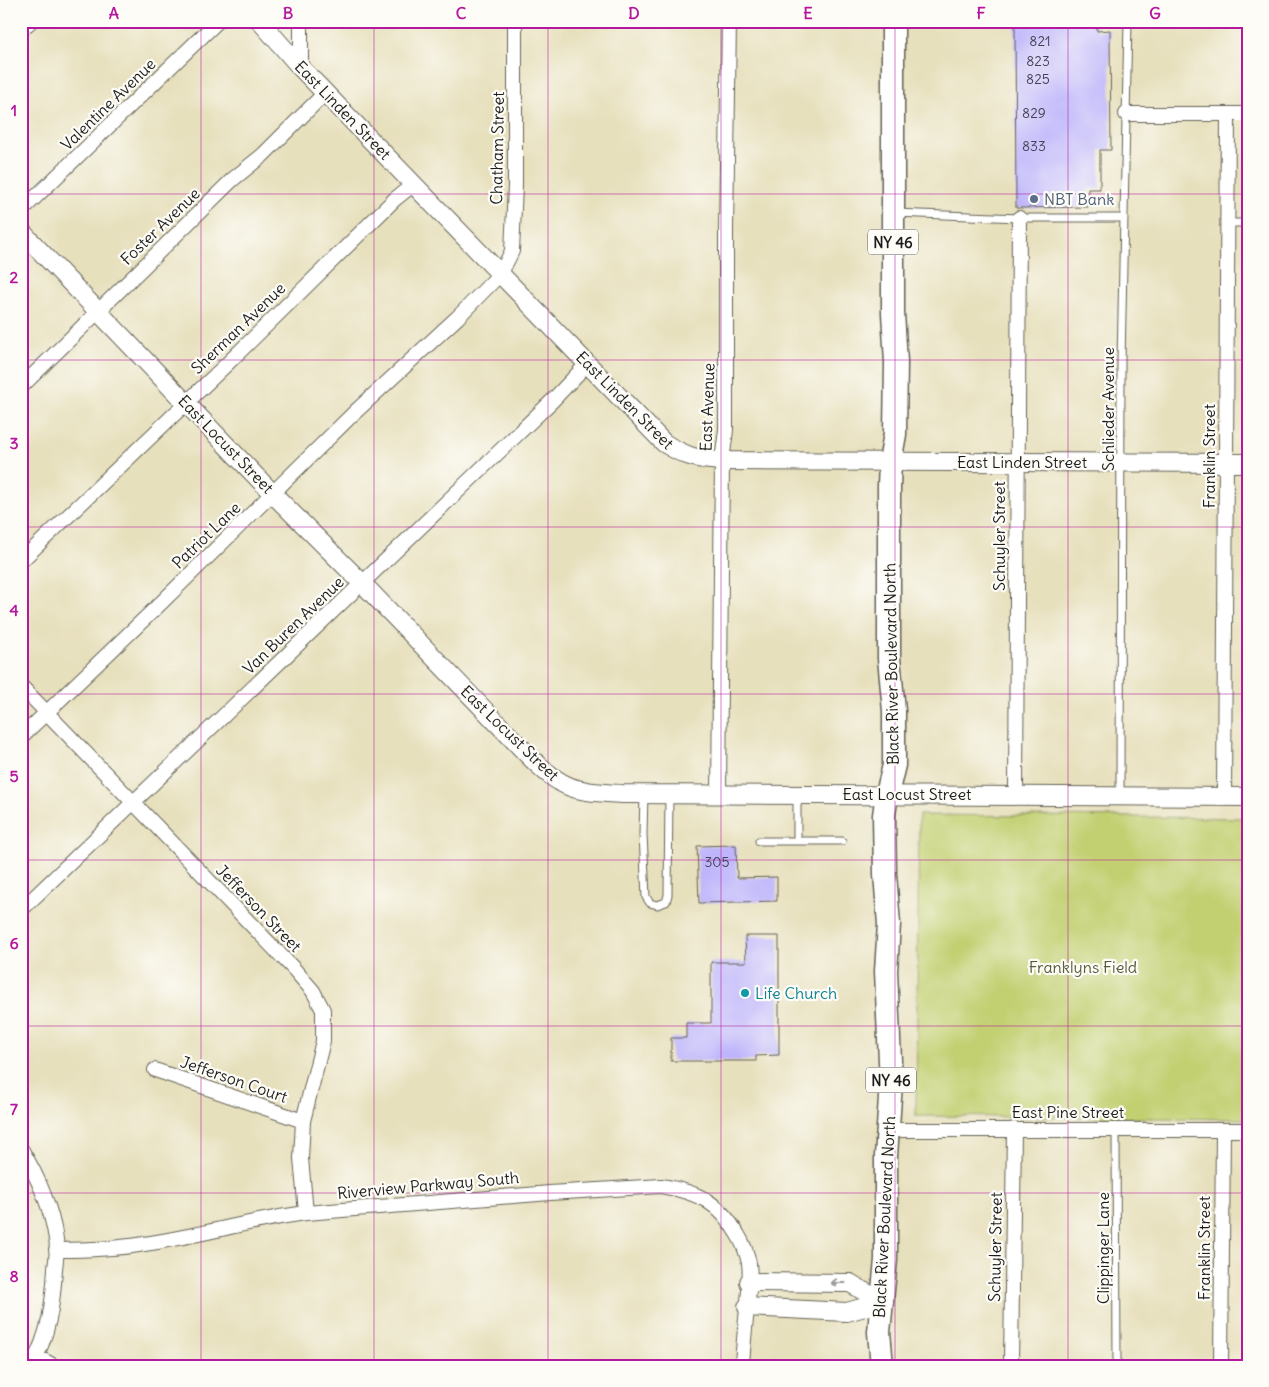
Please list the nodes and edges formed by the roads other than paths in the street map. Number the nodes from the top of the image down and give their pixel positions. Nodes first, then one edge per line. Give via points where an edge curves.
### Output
1 (36, 21) edge
2 (218, 21) edge
3 (260, 21) edge
4 (301, 21) edge
5 (515, 21) edge
6 (729, 21) edge
7 (893, 21) edge
8 (1128, 21) edge
9 (21, 36) edge
10 (301, 68) junction
11 (326, 93) junction
12 (1126, 114) junction
13 (1228, 114) junction
14 (1248, 114) edge
15 (414, 184) junction
16 (21, 211) edge
17 (894, 213) junction
18 (1019, 218) junction
19 (1124, 218) junction
20 (1227, 223) junction
21 (1248, 223) edge
22 (21, 231) edge
23 (501, 273) junction
24 (98, 311) junction
25 (588, 364) junction
26 (21, 387) edge
27 (185, 402) junction
28 (722, 461) junction
29 (890, 462) junction
30 (1016, 462) junction
31 (1122, 462) junction
32 (1226, 463) junction
33 (1248, 463) edge
34 (273, 494) junction
35 (21, 561) edge
36 (362, 583) junction
37 (21, 686) edge
38 (47, 712) junction
39 (21, 737) edge
40 (644, 794) junction
41 (670, 794) junction
42 (720, 794) junction
43 (797, 794) junction
44 (887, 794) junction
45 (1016, 795) junction
46 (1120, 797) junction
47 (1224, 797) junction
48 (1248, 797) edge
49 (135, 803) junction
50 (760, 841) dead end
51 (797, 841) junction
52 (842, 841) dead end
53 (21, 910) edge
54 (155, 1070) dead end
55 (303, 1121) junction
56 (1014, 1129) junction
57 (888, 1130) junction
58 (1116, 1130) junction
59 (1223, 1130) junction
60 (1248, 1130) edge
61 (21, 1149) edge
62 (306, 1213) junction
63 (56, 1250) junction
64 (749, 1282) junction
65 (882, 1302) junction
66 (747, 1308) junction
67 (34, 1361) edge
68 (54, 1366) edge
69 (742, 1366) edge
70 (882, 1366) edge
71 (1011, 1366) edge
72 (1117, 1366) edge
73 (1221, 1366) edge

1 - 9 lane
2 - 16 street, Valentine Avenue
3 - 10 street, East Linden Street
4 - 10 street
5 - 23 street, Chatham Street via 512,251
6 - 28 street, East Avenue via 726,430
7 - 17 main road, Black River Boulevard North / NY 46
8 - 12 lane, Schlieder Avenue
10 - 11 street, East Linden Street
11 - 15 street, East Linden Street
11 - 24 street, Foster Avenue
12 - 13 street
12 - 19 lane, Schlieder Avenue
13 - 14 street
13 - 20 street, Franklin Street
15 - 23 street, East Linden Street
15 - 27 street, Sherman Avenue
17 - 18 lane
17 - 29 main road, Black River Boulevard North / NY 46 via 896,389 895,434
18 - 19 lane
18 - 30 street, Schuyler Street
19 - 31 lane, Schlieder Avenue
20 - 21 lane
20 - 32 street, Franklin Street
22 - 24 street, East Locust Street
23 - 25 street, East Linden Street
23 - 34 street, Patriot Lane
24 - 26 street, Foster Avenue
24 - 27 street, East Locust Street
25 - 28 street, East Linden Street via 664,443 682,454
25 - 36 street, Van Buren Avenue
27 - 34 street, East Locust Street
27 - 35 street, Sherman Avenue
28 - 29 street, East Linden Street
28 - 42 street, East Avenue
29 - 30 street, East Linden Street
29 - 44 main road, Black River Boulevard North / NY 46 via 889,658 894,711 894,765
30 - 31 street, East Linden Street
30 - 45 street, Schuyler Street
31 - 32 street, East Linden Street
31 - 46 lane, Schlieder Avenue
32 - 33 street, East Linden Street
32 - 47 street, Franklin Street
34 - 36 street, East Locust Street
34 - 38 street, Patriot Lane
36 - 40 street, East Locust Street via 548,774 574,789
36 - 49 street, Van Buren Avenue
37 - 38 street, Jefferson Street
38 - 39 street, Patriot Lane
38 - 49 street, Jefferson Street
40 - 41 street, East Locust Street
40 - 41 lane via 646,897 657,905 666,902 668,895
41 - 42 street, East Locust Street
42 - 43 street, East Locust Street
43 - 44 street, East Locust Street
43 - 51 lane
44 - 45 street, East Locust Street
44 - 57 main road, Black River Boulevard North / NY 46 via 884,854 891,1083
45 - 46 street, East Locust Street
46 - 47 street, East Locust Street
47 - 48 street, East Locust Street
49 - 53 street, Van Buren Avenue
49 - 55 street, Jefferson Street via 313,991 323,1010 323,1041
50 - 51 lane
51 - 52 lane
54 - 55 street, Jefferson Court
55 - 62 street, Jefferson Street via 301,1158
56 - 57 street, East Pine Street
56 - 58 street, East Pine Street
56 - 71 street, Schuyler Street
57 - 65 main road, Black River Boulevard North / NY 46 via 886,1260
58 - 59 street, East Pine Street
58 - 72 lane, Clippinger Lane
59 - 60 street, East Pine Street
59 - 73 street, Franklin Street
61 - 63 street via 48,1205 57,1241
62 - 63 street, Riverview Parkway South via 145,1244 96,1250
62 - 64 street, Riverview Parkway South via 667,1187 689,1192 714,1204 729,1219 749,1263
63 - 67 street via 53,1301 46,1334
65 -> 64 street via 850,1283
64 - 66 street, Riverview Parkway South
65 - 66 street via 847,1312
65 - 70 main road, Black River Boulevard North / NY 46 via 879,1332
66 - 69 street, Riverview Parkway South
67 - 68 street

